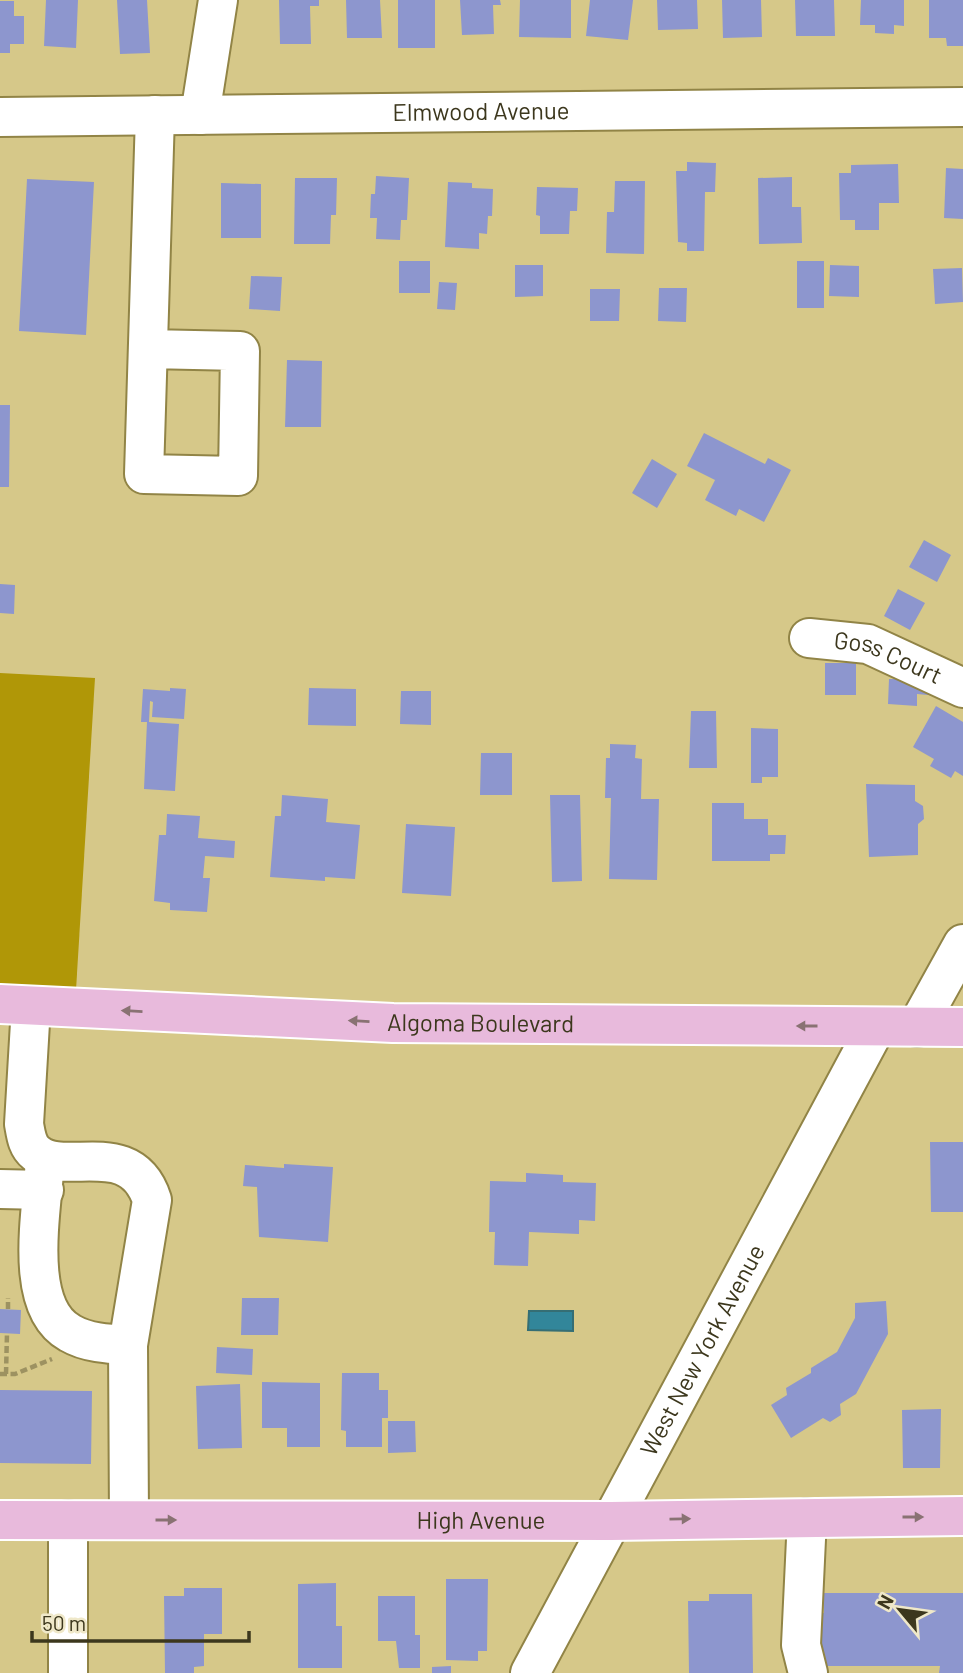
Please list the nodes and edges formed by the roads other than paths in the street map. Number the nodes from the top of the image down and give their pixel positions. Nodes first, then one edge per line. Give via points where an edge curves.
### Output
1 (218, 0) edge
2 (963, 107) edge
3 (200, 115) junction
4 (155, 116) junction
5 (0, 117) edge
6 (148, 349) dead end
7 (809, 638) dead end
8 (963, 688) edge
9 (963, 944) edge
10 (15, 1005) edge
11 (876, 1027) junction
12 (917, 1027) junction
13 (963, 1027) edge
14 (45, 1174) junction
15 (0, 1189) edge
16 (128, 1345) junction
17 (963, 1516) edge
18 (807, 1518) junction
19 (0, 1520) edge
20 (68, 1520) junction
21 (129, 1520) junction
22 (611, 1521) junction
23 (68, 1673) edge
24 (530, 1673) edge
25 (808, 1673) edge

1 - 3 street
2 - 3 street, Elmwood Avenue
3 - 4 street, Elmwood Avenue
4 - 5 street, Elmwood Avenue
4 - 6 street
7 - 8 street, Goss Court via 869,644
9 - 12 street
11 -> 10 main road, Algoma Boulevard via 393,1023
10 - 14 street via 27,1141
11 - 12 main road, Algoma Boulevard
11 - 22 street, West New York Avenue
12 - 13 main road, Algoma Boulevard
14 - 15 street
14 - 16 street via 38,1274 50,1314 57,1324 83,1339
14 - 16 street via 116,1164 147,1184 152,1200 150,1219
16 - 21 street
18 -> 17 main road, High Avenue
22 -> 18 main road, High Avenue
18 - 25 street via 801,1645
19 - 20 main road, High Avenue
20 - 21 main road, High Avenue
20 - 23 street
21 -> 22 main road, High Avenue
22 - 24 street, West New York Avenue

